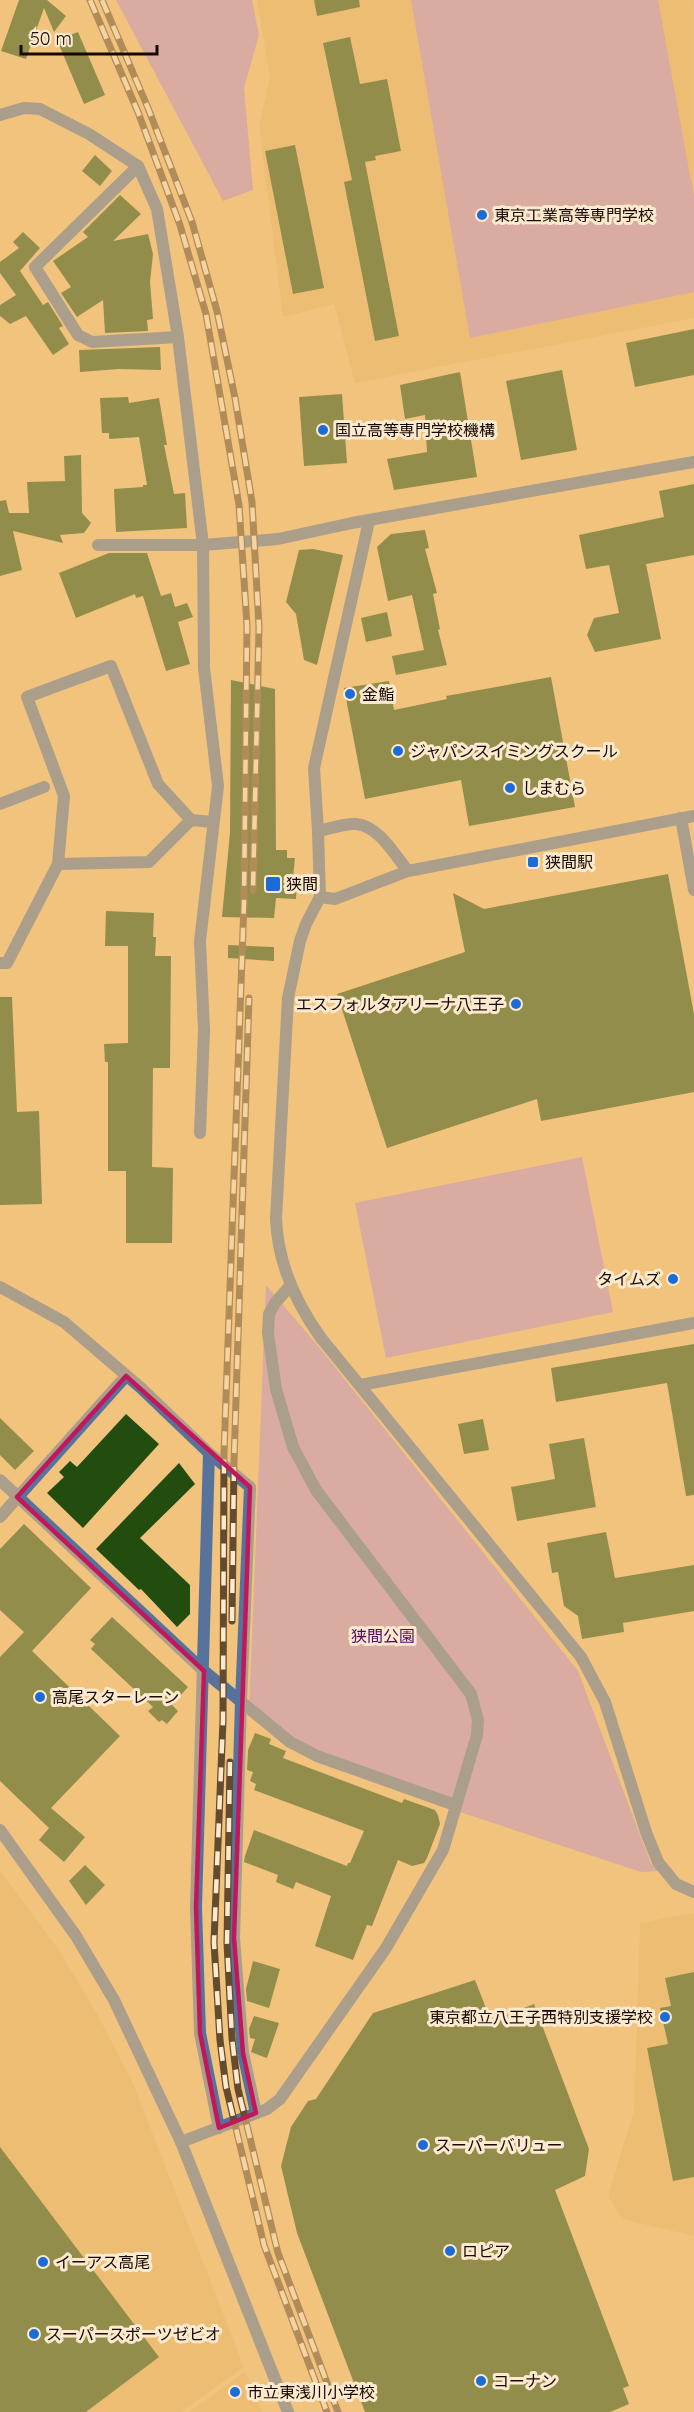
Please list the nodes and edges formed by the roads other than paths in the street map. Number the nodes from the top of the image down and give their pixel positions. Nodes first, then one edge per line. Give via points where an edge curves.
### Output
1 (0, 115) edge
2 (138, 166) junction
3 (178, 337) junction
4 (694, 462) edge
5 (369, 521) junction
6 (98, 545) dead end
7 (203, 545) junction
8 (44, 787) dead end
9 (0, 804) edge
10 (694, 816) edge
11 (681, 818) junction
12 (191, 820) junction
13 (213, 822) junction
14 (318, 831) junction
15 (58, 864) junction
16 (408, 871) junction
17 (694, 890) edge
18 (320, 897) junction
19 (0, 963) edge
20 (200, 1133) dead end
21 (290, 1286) junction
22 (0, 1287) edge
23 (694, 1323) edge
24 (126, 1376) junction
25 (360, 1385) junction
26 (209, 1453) junction
27 (0, 1480) edge
28 (17, 1497) junction
29 (0, 1516) edge
30 (204, 1671) junction
31 (241, 1701) junction
32 (455, 1805) junction
33 (0, 1830) edge
34 (694, 1892) edge
35 (256, 2113) junction
36 (219, 2128) junction
37 (181, 2142) junction
38 (288, 2412) edge

1 - 2 street via 24,108 40,109 89,134
2 - 3 street via 157,209
2 - 3 street via 35,267 78,335 92,342
3 - 7 street
4 - 5 street
5 - 7 street via 278,539
5 - 14 street via 314,768
6 - 7 street
7 - 13 street via 204,668 218,786
8 - 9 street
10 - 11 street
11 - 16 street
11 - 17 street
12 - 13 street
12 - 15 street via 149,862
12 - 15 street via 158,784 111,666 27,697 64,796
13 - 20 street via 200,941 204,1030
14 - 16 street via 355,824 369,827
14 - 18 street
15 - 19 street via 7,963
16 - 18 street via 335,899
18 - 21 street via 300,941 288,998 276,1219
21 - 25 street via 312,1325
21 - 32 street via 269,1314 268,1333 276,1389 293,1447 316,1490 471,1694 475,1706 477,1735
22 - 24 street via 64,1322
23 - 25 street
24 - 26 street
24 - 28 street
25 - 34 street via 581,1657 605,1702 658,1862 676,1884
26 - 30 street
26 - 31 street via 250,1487
27 - 28 street
28 - 29 street
28 - 30 street
30 - 31 street
30 - 36 street via 196,1907 201,2033
31 - 32 street via 290,1742 316,1756
31 - 35 street via 234,1938 243,2054
32 - 35 street via 442,1850 386,1948 280,2099
33 - 37 street via 76,1936 114,2000
35 - 36 street
36 - 37 street
37 - 38 street

